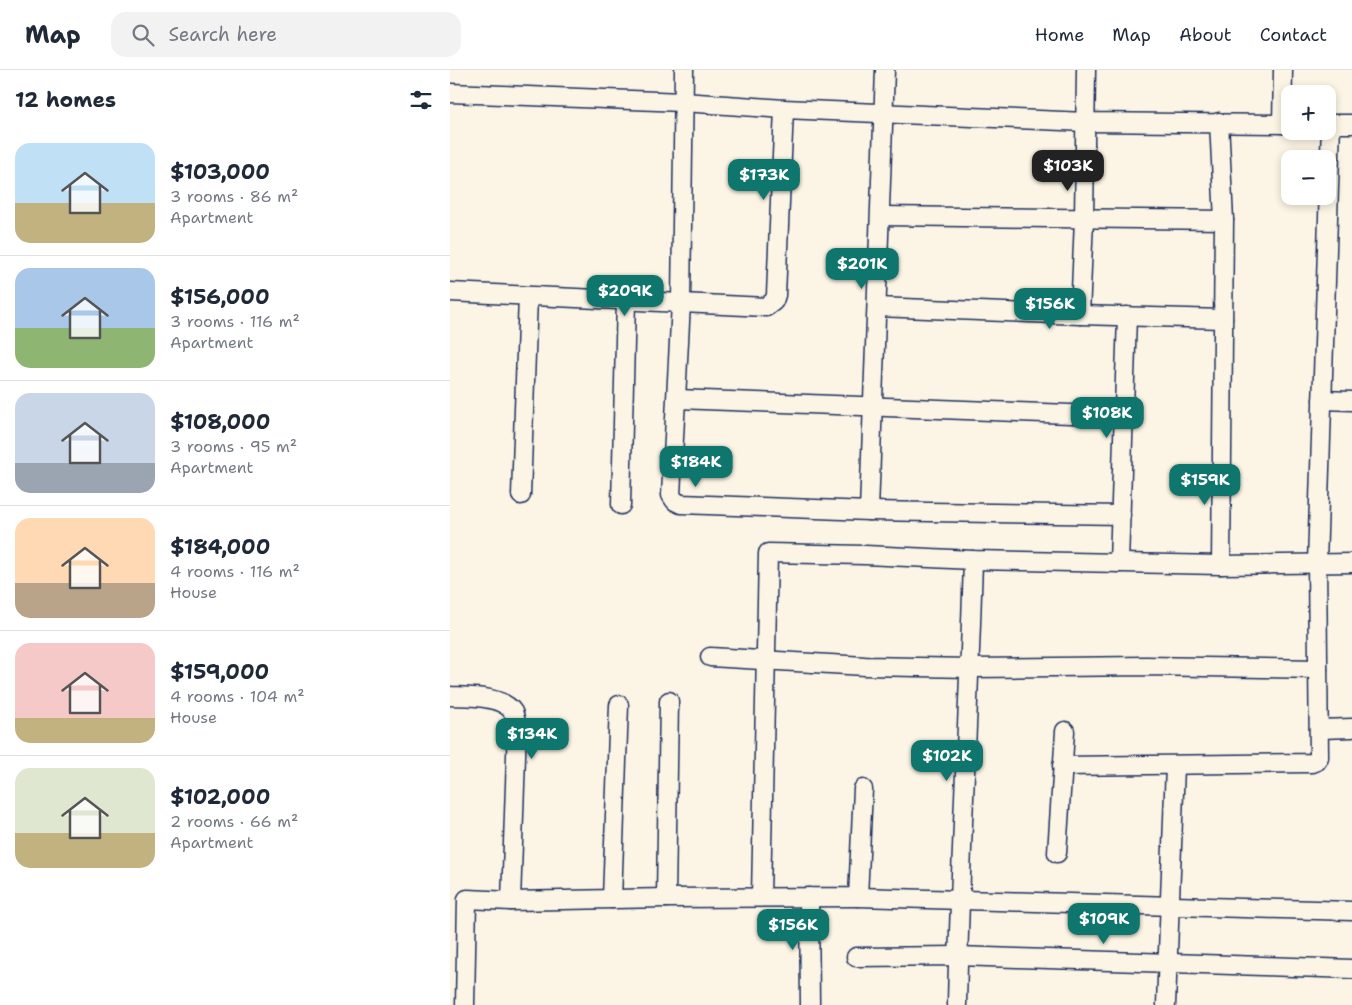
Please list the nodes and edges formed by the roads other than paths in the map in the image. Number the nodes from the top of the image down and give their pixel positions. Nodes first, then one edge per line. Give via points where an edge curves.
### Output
1 (684, 70) edge
2 (885, 70) edge
3 (1086, 70) edge
4 (1283, 70) edge
5 (1284, 85) edge
6 (450, 93) edge
7 (683, 102) junction
8 (784, 109) junction
9 (884, 114) junction
10 (1086, 122) junction
11 (1219, 122) junction
12 (1281, 124) edge
13 (1336, 124) edge
14 (1352, 124) edge
15 (1330, 140) edge
16 (881, 216) junction
17 (1084, 219) junction
18 (1224, 220) junction
19 (450, 292) edge
20 (528, 296) junction
21 (626, 300) junction
22 (681, 303) junction
23 (877, 307) junction
24 (1080, 315) junction
25 (1127, 316) junction
26 (1223, 319) junction
27 (677, 399) junction
28 (1322, 400) junction
29 (1352, 401) edge
30 (873, 407) junction
31 (1124, 416) junction
32 (521, 495) dead end
33 (621, 505) dead end
34 (869, 511) junction
35 (1121, 515) junction
36 (972, 560) junction
37 (1120, 563) junction
38 (1317, 563) junction
39 (1352, 564) edge
40 (1221, 565) junction
41 (710, 657) dead end
42 (766, 660) junction
43 (970, 668) junction
44 (1318, 669) junction
45 (450, 696) edge
46 (670, 701) dead end
47 (619, 705) dead end
48 (1319, 728) junction
49 (1352, 728) edge
50 (1065, 731) dead end
51 (1062, 766) junction
52 (1175, 766) junction
53 (863, 789) dead end
54 (1058, 853) dead end
55 (761, 897) junction
56 (809, 897) junction
57 (858, 897) junction
58 (666, 898) junction
59 (612, 899) junction
60 (959, 900) junction
61 (512, 901) junction
62 (1169, 905) junction
63 (1352, 911) edge
64 (958, 956) junction
65 (856, 957) dead end
66 (1167, 964) junction
67 (1352, 969) edge
68 (465, 1005) edge
69 (810, 1005) edge
70 (957, 1005) edge
71 (1166, 1005) edge

1 - 7 street
2 - 9 street
3 - 10 street
4 - 5 street
6 - 7 street
7 - 8 street
7 - 22 street
8 - 9 street
8 - 22 street via 774,301 766,307
9 - 10 street
9 - 16 street
10 - 11 street
10 - 17 street
11 - 12 street
11 - 18 street
13 - 14 street
15 - 28 street
16 - 17 street
16 - 23 street
17 - 18 street
17 - 24 street
18 - 26 street
19 - 20 street
20 - 21 street
20 - 32 street
21 - 22 street
21 - 33 street
22 - 27 street
23 - 24 street
23 - 30 street
24 - 25 street
25 - 26 street
25 - 31 street
26 - 40 street
27 - 30 street
27 - 34 street via 671,494 675,501 681,504
28 - 29 street
28 - 38 street
30 - 31 street
30 - 34 street
31 - 35 street
34 - 35 street
35 - 37 street
36 - 37 street
36 - 42 street via 768,553
36 - 43 street
37 - 40 street
38 - 39 street
38 - 40 street
38 - 44 street
41 - 42 street
42 - 43 street
42 - 55 street
43 - 44 street via 1146,666
43 - 60 street
44 - 48 street
45 - 61 street via 487,698 513,712 517,727
46 - 58 street
47 - 59 street
48 - 49 street
48 - 52 street via 1319,757 1312,763
50 - 51 street
51 - 52 street
51 - 54 street
52 - 62 street
53 - 57 street
55 - 56 street
55 - 58 street
56 - 57 street
56 - 69 street
57 - 60 street
58 - 59 street
59 - 61 street
60 - 62 street
60 - 64 street
61 - 68 street via 467,899
62 - 63 street
62 - 66 street
64 - 65 street
64 - 66 street
64 - 70 street
66 - 67 street
66 - 71 street

